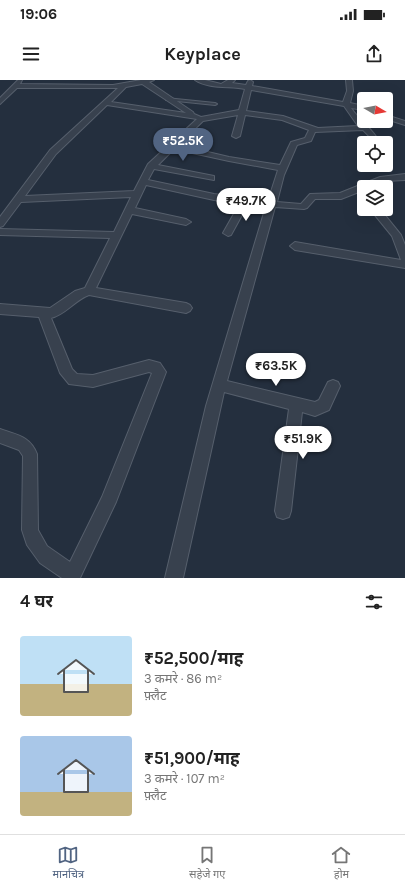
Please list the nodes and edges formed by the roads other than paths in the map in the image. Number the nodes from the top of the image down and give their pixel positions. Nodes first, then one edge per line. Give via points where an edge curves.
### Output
1 (21, 80) edge
2 (198, 80) edge
3 (248, 80) edge
4 (349, 80) edge
5 (148, 81) edge
6 (230, 82) edge
7 (15, 86) junction
8 (123, 86) junction
9 (249, 89) junction
10 (167, 98) junction
11 (0, 102) edge
12 (105, 103) junction
13 (215, 104) dead end
14 (346, 105) junction
15 (357, 107) edge
16 (138, 108) junction
17 (242, 112) junction
18 (199, 118) junction
19 (393, 119) edge
20 (357, 121) edge
21 (405, 123) edge
22 (365, 128) joint
23 (313, 129) junction
24 (236, 136) dead end
25 (372, 136) edge
26 (171, 146) junction
27 (151, 166) junction
28 (283, 168) junction
29 (405, 177) edge
30 (211, 178) dead end
31 (381, 180) edge
32 (143, 182) junction
33 (357, 191) edge
34 (137, 194) junction
35 (20, 199) junction
36 (245, 201) junction
37 (272, 204) junction
38 (128, 210) junction
39 (380, 216) edge
40 (186, 222) dead end
41 (0, 224) edge
42 (0, 232) edge
43 (228, 233) dead end
44 (116, 235) junction
45 (295, 246) dead end
46 (405, 257) edge
47 (405, 264) edge
48 (89, 291) junction
49 (186, 308) dead end
50 (0, 309) edge
51 (43, 313) junction
52 (219, 385) junction
53 (333, 386) dead end
54 (296, 405) junction
55 (0, 436) edge
56 (283, 511) dead end
57 (72, 576) edge
58 (174, 578) edge

1 - 7 street
2 - 6 street via 218,86
3 - 9 street
4 - 14 street via 350,92
5 - 8 street
5 - 10 street
6 - 9 street
7 - 8 street
7 - 11 street
8 - 12 street
9 - 14 street
9 - 17 street
10 - 13 lane
10 - 16 street
10 - 18 street
12 - 16 street
12 - 35 street via 53,152
14 - 15 street
14 - 20 street
16 - 18 street
17 - 18 street
17 - 23 street via 283,118
17 - 24 street
18 - 26 street
19 - 21 street
22 - 23 street
22 - 25 street
23 - 28 street via 308,139 294,144
26 - 27 street
26 - 28 street
27 - 30 street
27 - 32 street
28 - 37 street
29 - 31 street
32 - 34 street
32 - 36 street
33 - 37 street via 332,197 313,196 302,206
34 - 35 street
34 - 38 street
35 - 41 street
36 - 37 street
36 - 43 street
37 - 52 street
38 - 40 street
38 - 44 street
39 - 46 street via 396,235
42 - 44 street
44 - 48 street
45 - 47 street
48 - 49 street
48 - 51 street via 79,294 59,310
50 - 51 street
51 - 57 street via 67,373 74,380 93,381 149,366 155,367 159,372 108,502
52 - 54 street
52 - 58 street
53 - 54 street via 320,408 310,409
54 - 56 street
55 - 57 street via 24,445 30,454 30,530 37,550

